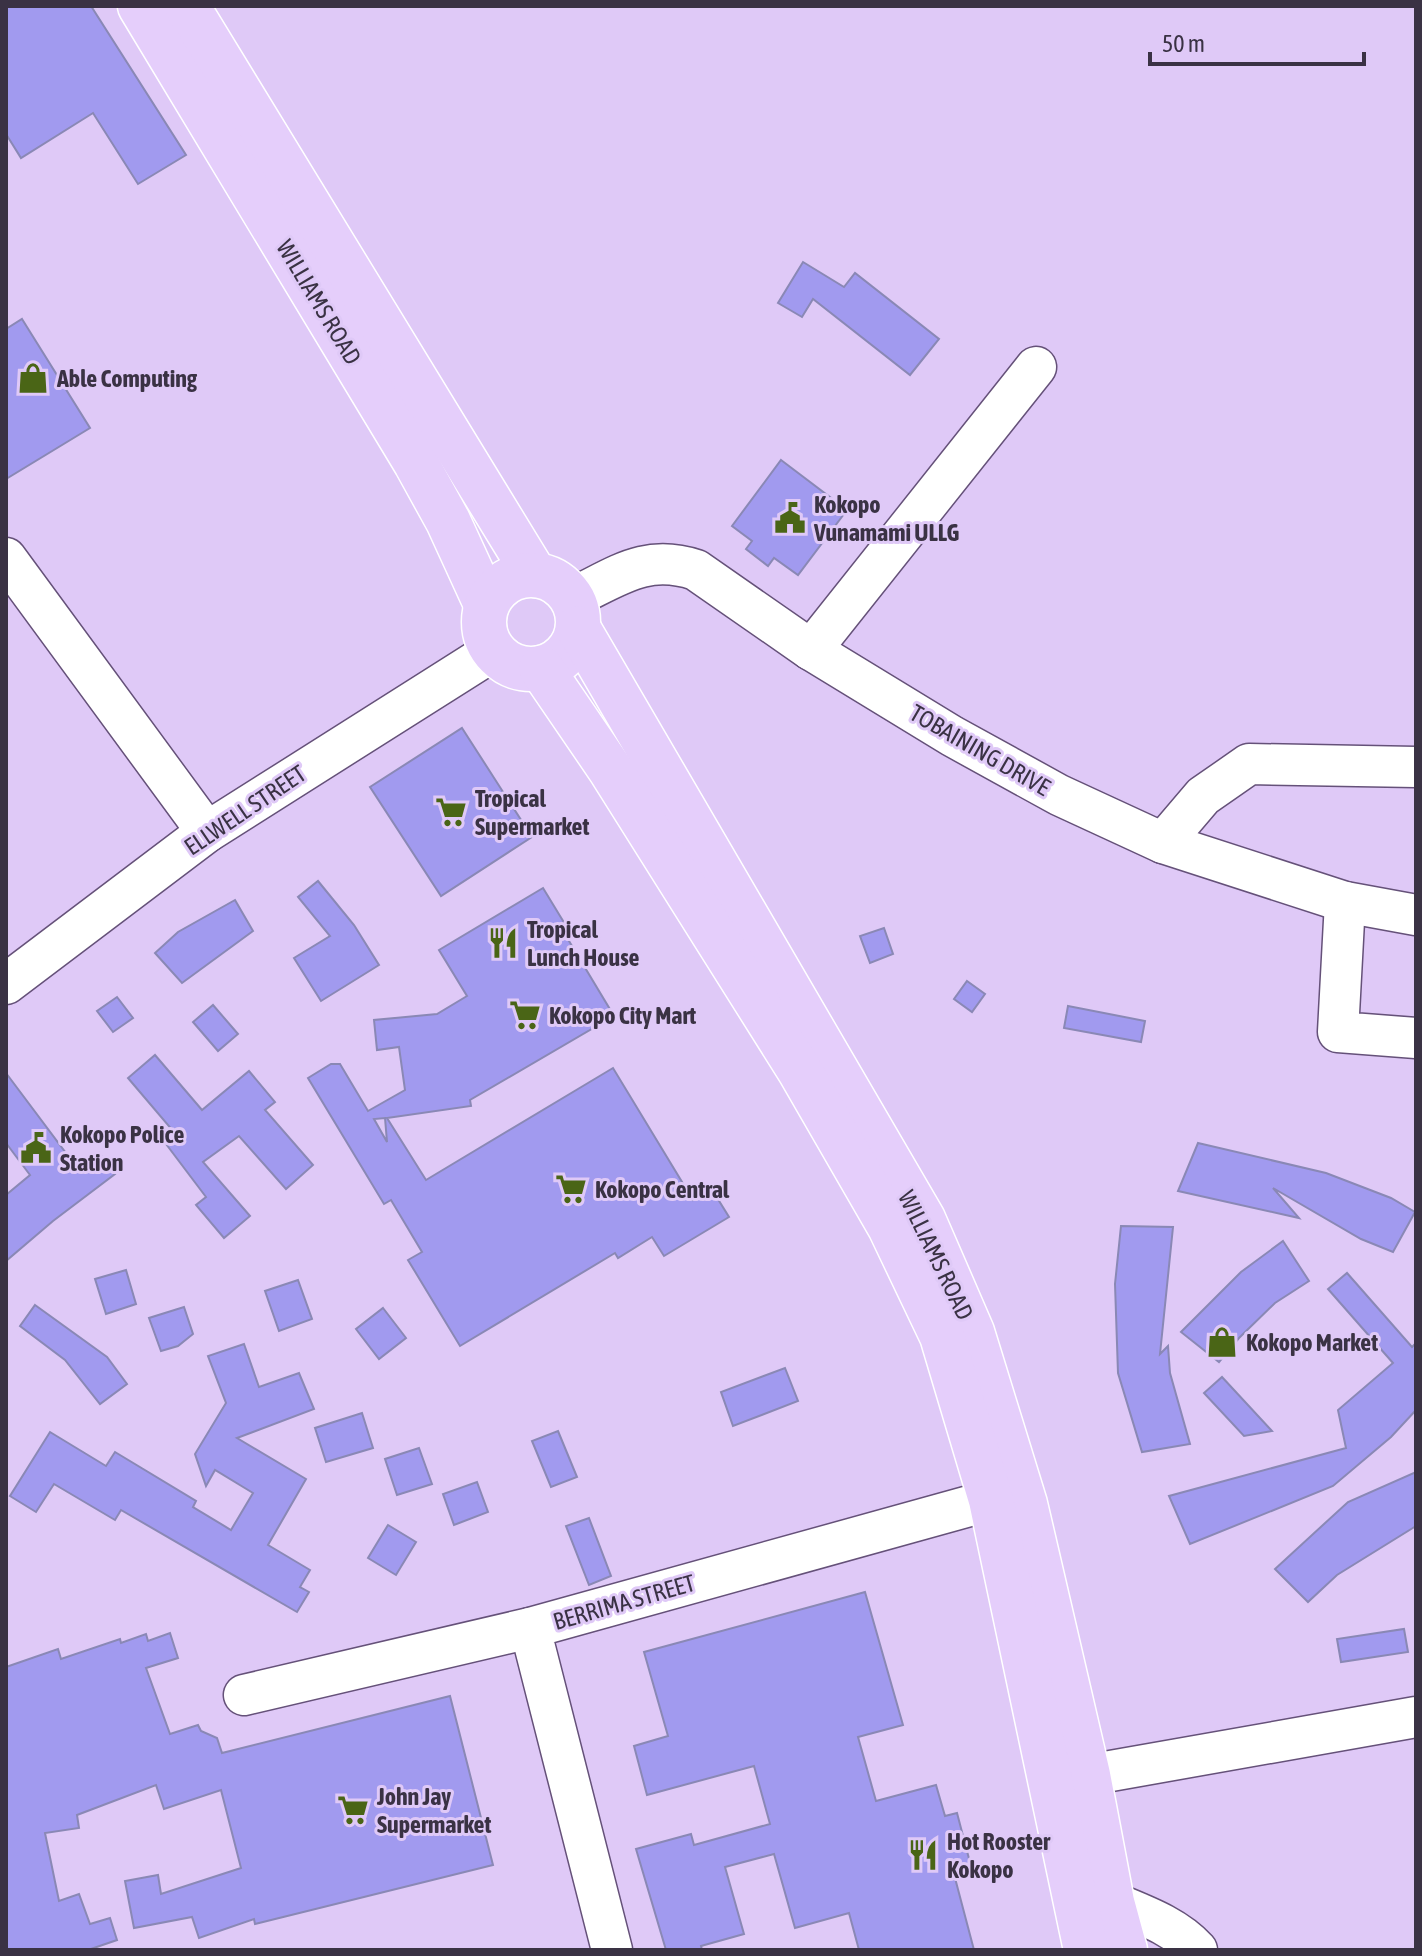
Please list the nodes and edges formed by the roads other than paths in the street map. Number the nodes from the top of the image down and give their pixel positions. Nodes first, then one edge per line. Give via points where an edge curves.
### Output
1 (140, 6) edge
2 (187, 6) edge
3 (1036, 367) dead end
4 (6, 558) edge
5 (535, 575) junction
6 (486, 604) junction
7 (575, 613) junction
8 (811, 650) junction
9 (493, 651) junction
10 (541, 668) junction
11 (1416, 767) edge
12 (207, 832) junction
13 (1163, 843) junction
14 (1345, 902) junction
15 (1416, 915) edge
16 (6, 984) edge
17 (1416, 1038) edge
18 (991, 1500) junction
19 (530, 1628) junction
20 (244, 1695) dead end
21 (1416, 1717) edge
22 (1088, 1775) junction
23 (1112, 1902) junction
24 (612, 1950) edge
25 (1086, 1950) edge
26 (1125, 1950) edge
27 (1197, 1950) edge

1 - 6 main road, WILLIAMS ROAD via 416,463
2 - 5 main road, WILLIAMS ROAD
3 - 8 street
4 - 12 street
5 - 6 main road via 516,576 498,587
5 - 7 main road, WILLIAMS ROAD via 563,587
6 - 9 main road, WILLIAMS ROAD via 485,636
7 - 8 street, TOBAINING DRIVE via 642,565 677,564 715,582
7 - 10 main road via 572,646 559,661
7 - 22 main road, WILLIAMS ROAD via 923,1219 947,1271 972,1332 1025,1504
8 - 13 street, TOBAINING DRIVE via 1059,795
9 - 10 main road via 514,666
9 - 12 street, ELLWELL STREET
10 - 18 main road, WILLIAMS ROAD via 610,769 869,1189 942,1336
11 - 13 street via 1249,764 1203,796
12 - 16 street, ELLWELL STREET
13 - 14 street, TOBAINING DRIVE
14 - 15 street, TOBAINING DRIVE
14 - 17 street via 1338,1032
18 - 19 street, BERRIMA STREET
18 - 25 main road, WILLIAMS ROAD
19 - 20 street
19 - 24 street, BERRIMA STREET
21 - 22 street
22 - 23 main road, WILLIAMS ROAD
23 - 26 main road, WILLIAMS ROAD
23 - 27 street via 1156,1920

